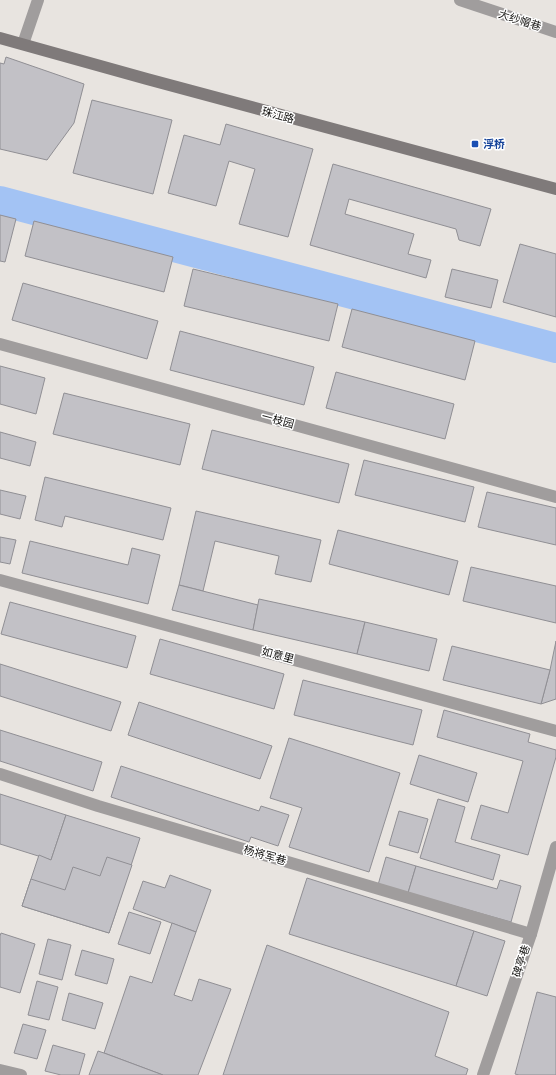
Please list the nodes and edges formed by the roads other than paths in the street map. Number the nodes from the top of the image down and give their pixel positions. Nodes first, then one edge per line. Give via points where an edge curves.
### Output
1 (38, 0) edge
2 (460, 0) edge
3 (556, 32) edge
4 (0, 38) edge
5 (23, 44) junction
6 (556, 189) edge
7 (0, 344) edge
8 (556, 496) edge
9 (0, 580) edge
10 (556, 731) edge
11 (0, 774) edge
12 (556, 847) edge
13 (531, 934) junction
14 (0, 1070) edge
15 (21, 1075) edge
16 (483, 1075) edge

1 - 5 street
2 - 3 street, 大纱帽巷
4 - 5 main road, 珠江路
5 - 6 main road, 珠江路 via 154,82
7 - 8 street, 一枝园
9 - 10 street, 如意里
11 - 13 street, 杨将军巷 via 98,806
12 - 13 street, 碑亭巷
13 - 16 street, 碑亭巷
14 - 15 street

